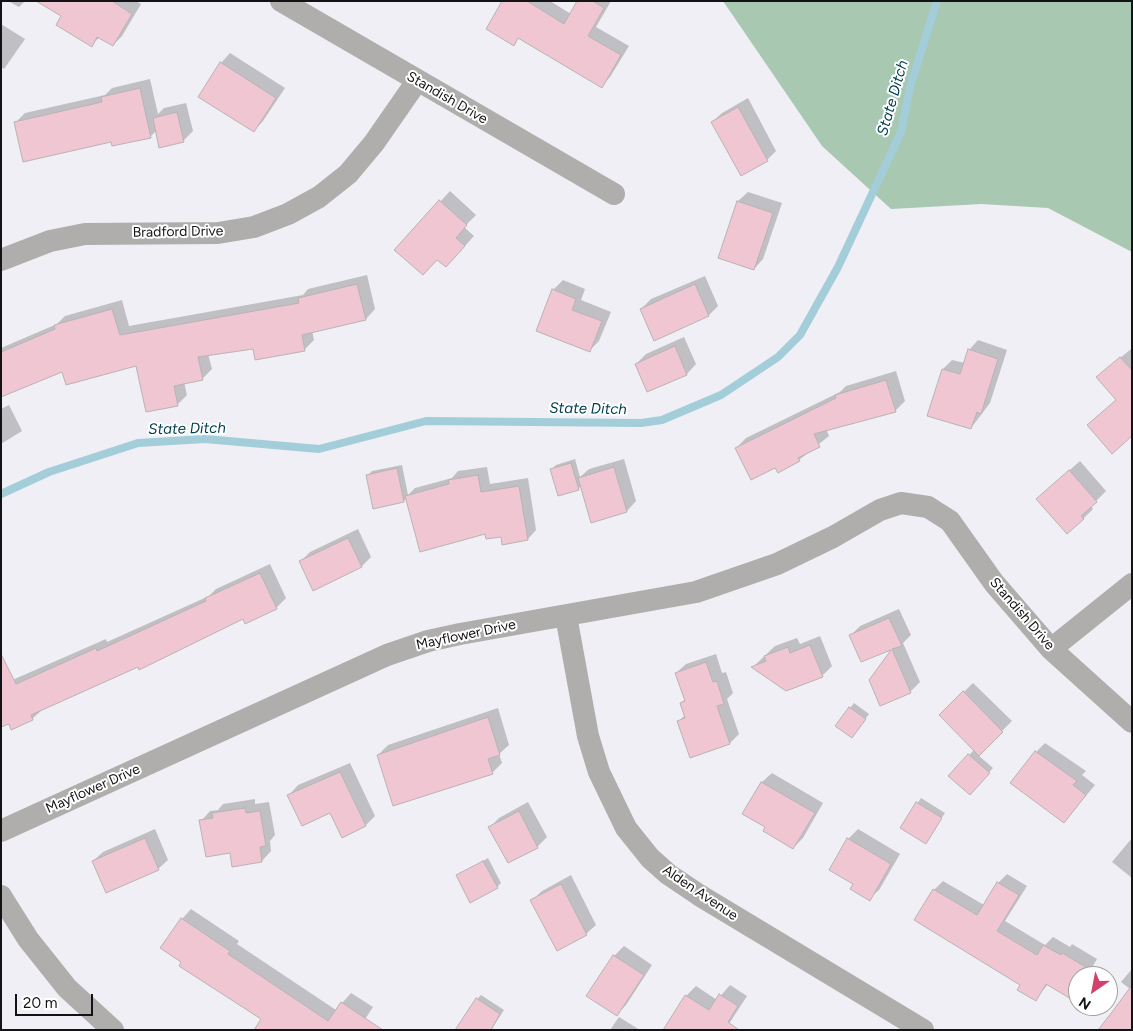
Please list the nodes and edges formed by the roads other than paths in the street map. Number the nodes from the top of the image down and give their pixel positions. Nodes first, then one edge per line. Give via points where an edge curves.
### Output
1 (281, 1) edge
2 (417, 81) junction
3 (614, 194) dead end
4 (1, 260) edge
5 (918, 504) joint
6 (1132, 584) edge
7 (566, 616) junction
8 (1051, 649) junction
9 (1132, 722) edge
10 (1, 831) edge
11 (1, 896) edge
12 (112, 1030) edge
13 (923, 1030) edge

1 - 2 street, Standish Drive
2 - 3 street, Standish Drive
2 - 4 street, Bradford Drive via 348,174 319,197 288,214 254,226 218,233 85,234 50,241
5 - 7 street, Mayflower Drive via 888,506 800,553 704,589
5 - 8 street, Standish Drive via 936,510 950,521 994,583
6 - 8 street
7 - 10 street, Mayflower Drive via 452,636 386,655
7 - 13 street, Alden Avenue via 588,736 603,784 626,828 650,858 699,895
8 - 9 street, Standish Drive
11 - 12 street via 28,939 67,988

